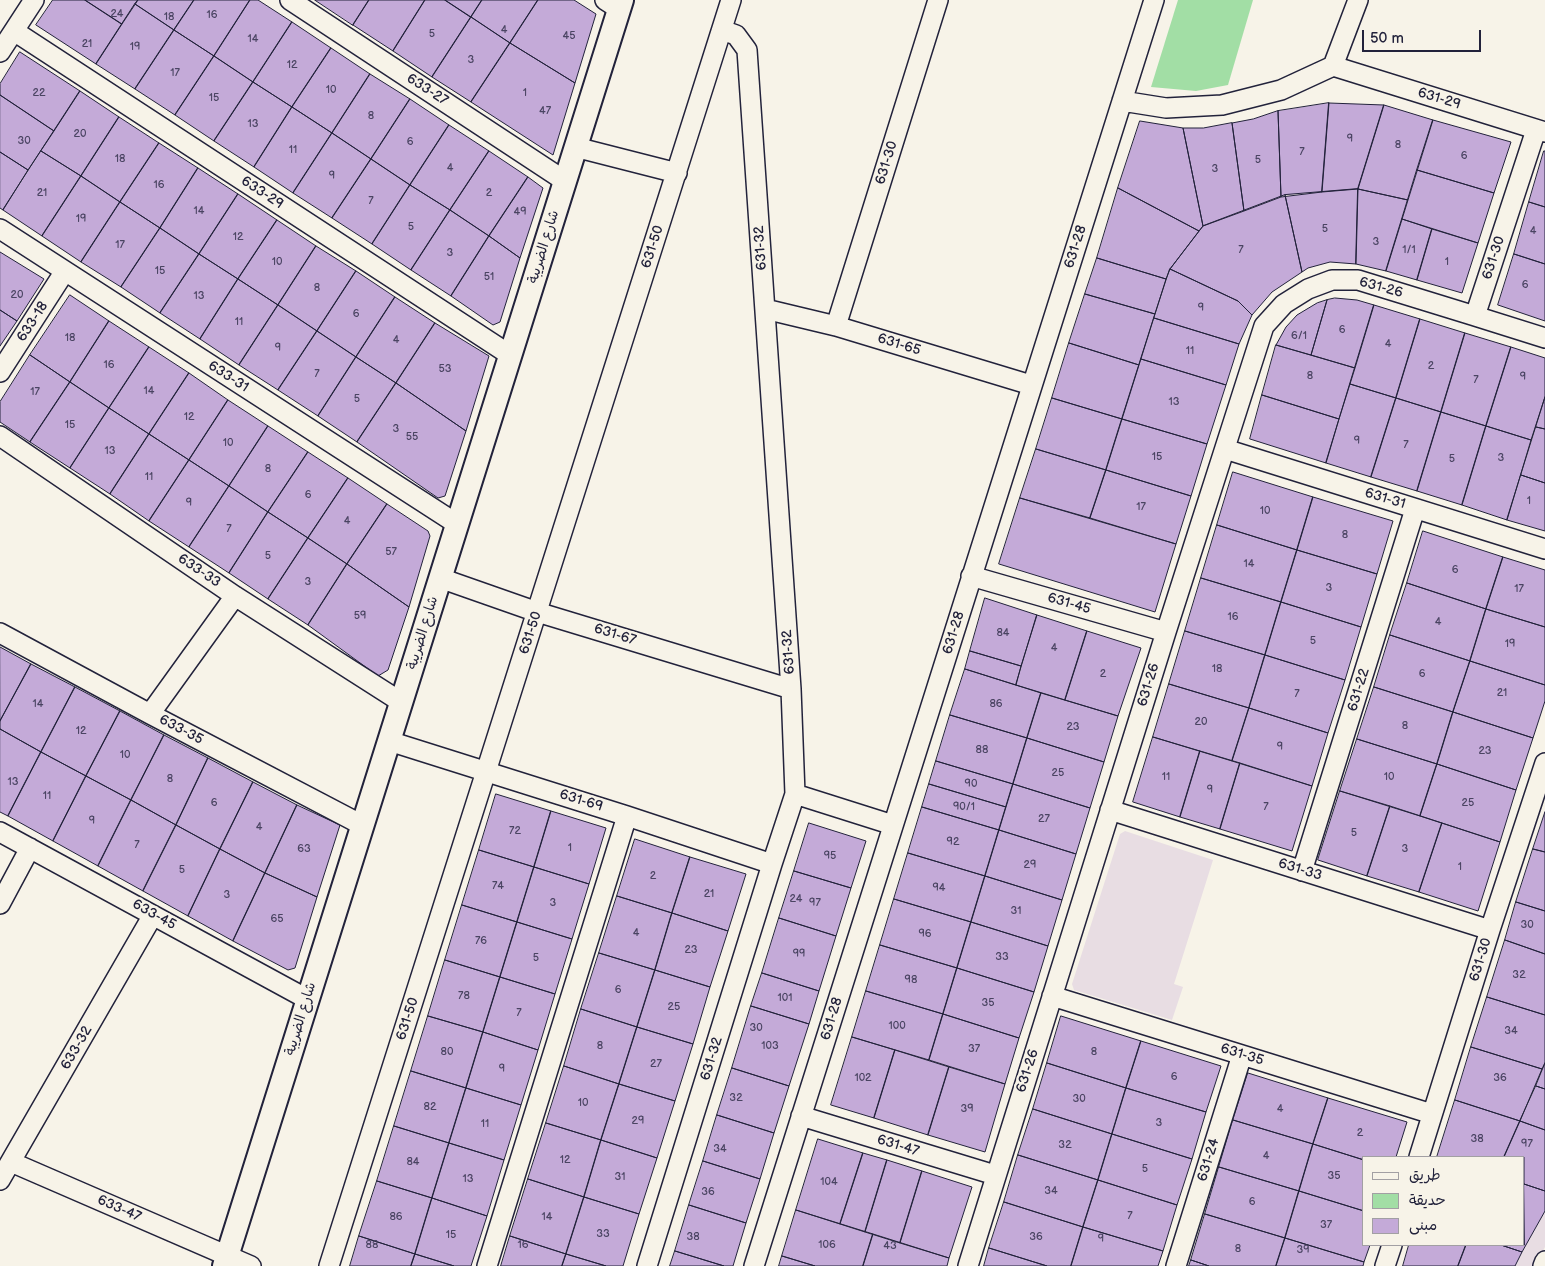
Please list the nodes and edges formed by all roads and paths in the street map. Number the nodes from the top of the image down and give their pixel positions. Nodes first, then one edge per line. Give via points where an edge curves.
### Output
1 (34, 0) edge
2 (290, 0) edge
3 (731, 0) edge
4 (938, 0) edge
5 (1154, 0) edge
6 (1358, 0) edge
7 (615, 3) edge
8 (722, 30) junction
9 (14, 31) junction
10 (0, 52) edge
11 (1333, 66) junction
12 (1122, 101) junction
13 (1540, 131) edge
14 (576, 147) junction
15 (677, 173) junction
16 (565, 181) junction
17 (0, 229) edge
18 (65, 272) junction
19 (766, 309) junction
20 (1475, 316) junction
21 (836, 326) junction
22 (1545, 338) edge
23 (510, 355) junction
24 (0, 372) edge
25 (1031, 385) junction
26 (0, 436) edge
27 (1225, 449) junction
28 (1415, 509) junction
29 (457, 524) junction
30 (1545, 550) edge
31 (972, 576) junction
32 (440, 578) junction
33 (235, 596) junction
34 (537, 612) junction
35 (1166, 632) junction
36 (0, 633) edge
37 (791, 690) junction
38 (401, 702) junction
39 (150, 714) junction
40 (389, 741) junction
41 (1545, 763) edge
42 (486, 772) junction
43 (795, 794) junction
44 (1110, 810) junction
45 (627, 816) junction
46 (362, 825) junction
47 (893, 825) junction
48 (0, 832) edge
49 (30, 848) junction
50 (772, 864) junction
51 (1302, 871) junction
52 (0, 904) edge
53 (153, 915) junction
54 (1490, 930) junction
55 (1052, 996) junction
56 (308, 999) junction
57 (1242, 1055) junction
58 (1432, 1114) junction
59 (801, 1116) junction
60 (1419, 1156) edge
61 (11, 1162) junction
62 (995, 1175) junction
63 (0, 1180) edge
64 (1392, 1246) edge
65 (225, 1261) edge
66 (1545, 1261) edge
67 (252, 1266) edge
68 (330, 1266) edge
69 (487, 1266) edge
70 (648, 1266) edge
71 (754, 1266) edge
72 (968, 1266) edge
73 (1176, 1266) edge
74 (1385, 1266) edge
75 (1543, 1266) edge

1 - 9 street
2 - 16 street, 633-27
3 - 8 street, 631-50
4 - 21 street, 631-30
5 - 12 street, 631-28
6 - 11 street
7 - 14 street, شارع الضريبة
8 - 15 street, 631-50
8 - 19 street, 631-32 via 736,35 747,50
9 - 10 street
9 - 23 street, 633-29
11 - 12 street via 1281,90 1222,105 1166,108
11 - 13 street, 631-29
12 - 25 street, 631-28
13 - 20 street, 631-30
14 - 15 street
14 - 16 street, شارع الضريبة
15 - 34 street, 631-50
16 - 23 street, شارع الضريبة
17 - 18 street, 633-31
18 - 24 street, 633-18
18 - 29 street, 633-31
19 - 21 street, 631-65
19 - 37 street, 631-32
20 - 22 street
20 - 27 street, 631-26 via 1358,280 1332,280 1308,289 1284,304 1264,326
21 - 25 street, 631-65
23 - 29 street, شارع الضريبة
25 - 31 street, 631-28
26 - 33 street, 633-33
27 - 28 street, 631-31
27 - 35 street, 631-26
28 - 30 street, 631-31
28 - 51 street, 631-22
29 - 32 street, شارع الضريبة
31 - 35 street, 631-45
31 - 47 street, 631-28
32 - 34 street, 631-67
32 - 38 street, شارع الضريبة
33 - 38 street, 633-33
33 - 39 street
34 - 37 street, 631-67
34 - 42 street, 631-50
35 - 44 street, 631-26
36 - 39 street, 633-35
37 - 43 street, 631-32
38 - 40 street, شارع الضريبة
39 - 46 street, 633-35
40 - 42 street, 631-69
40 - 46 street, شارع الضريبة
41 - 54 street, 631-30
42 - 45 street, 631-69
42 - 68 street, 631-50
43 - 47 street
43 - 50 street, 631-32
44 - 51 street, 631-33
44 - 55 street, 631-26
45 - 50 street, 631-69
45 - 69 street
46 - 56 street, شارع الضريبة
47 - 59 street, 631-28
48 - 49 street, 633-45
49 - 52 street
49 - 53 street, 633-45
50 - 70 street, 631-32
51 - 54 street, 631-33
53 - 56 street, 633-45
53 - 61 street, 633-32
54 - 58 street, 631-30
55 - 57 street, 631-35
55 - 62 street, 631-26
56 - 65 street, شارع الضريبة
57 - 58 street, 631-35
57 - 73 street, 631-24
58 - 60 street, 631-30
59 - 62 street, 631-47
59 - 71 street, 631-28
61 - 63 street, 633-32
61 - 65 street, 633-47
62 - 72 street, 631-26
64 - 74 street
65 - 67 street, 633-47
66 - 75 street

